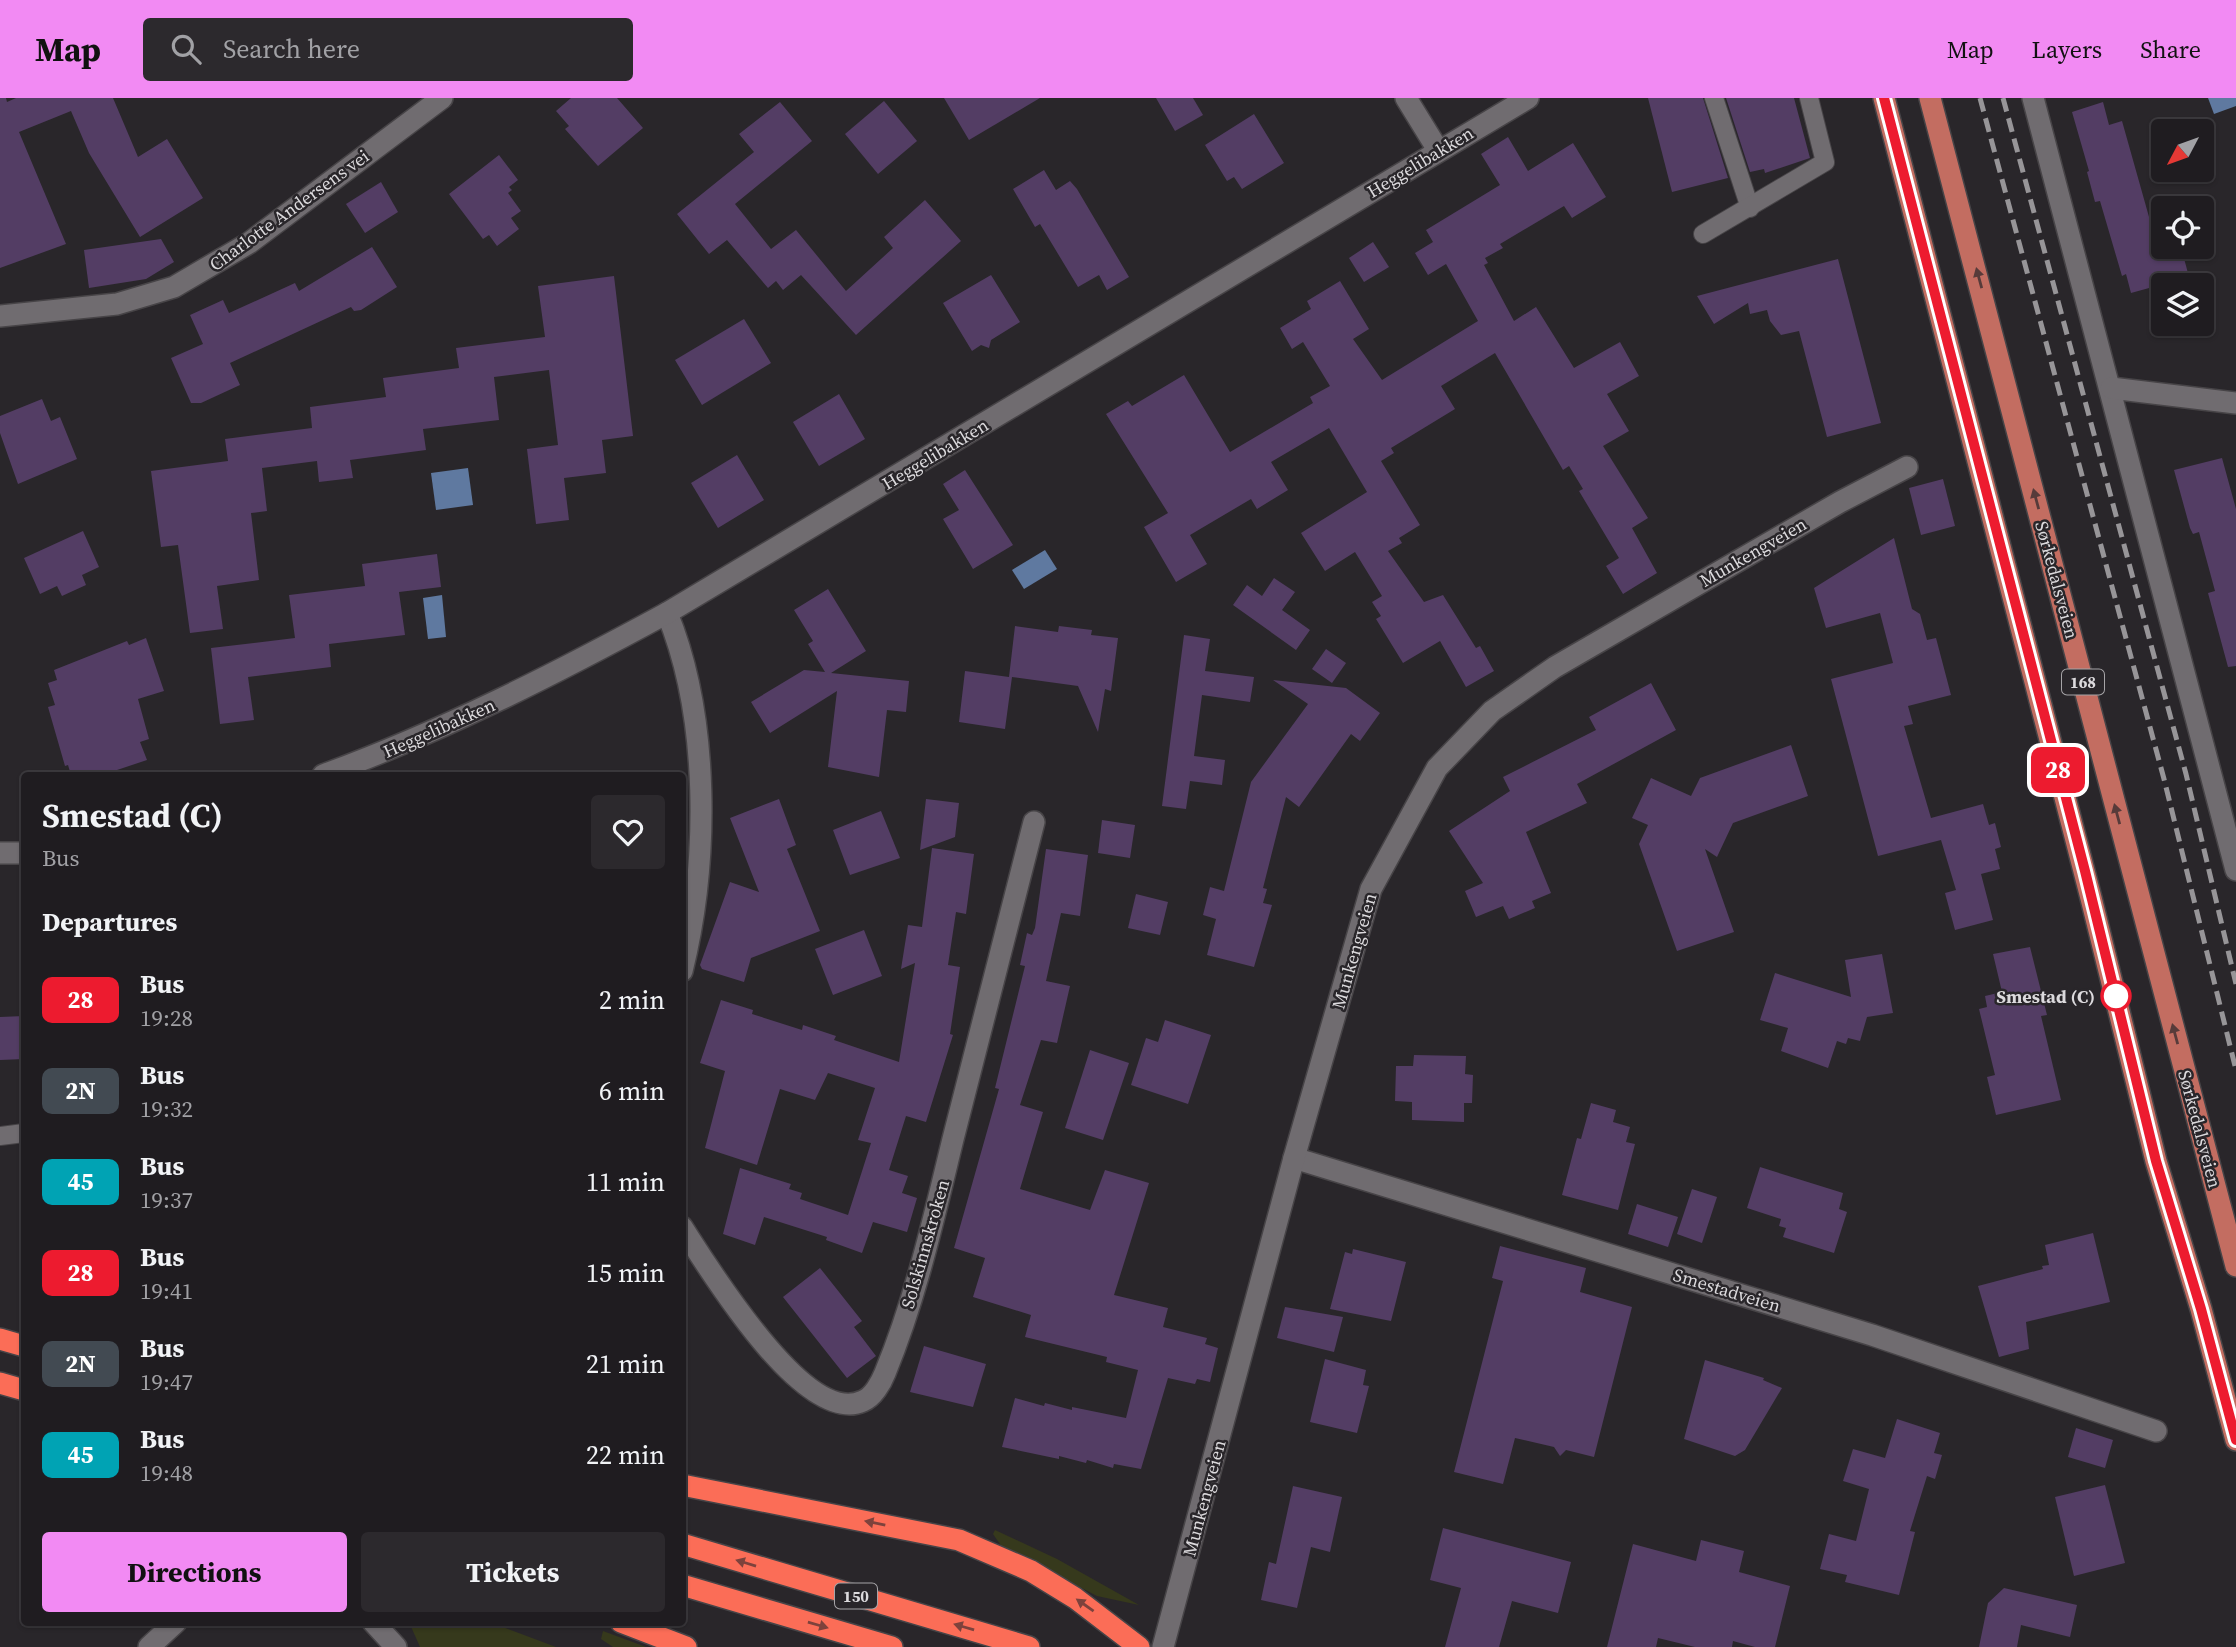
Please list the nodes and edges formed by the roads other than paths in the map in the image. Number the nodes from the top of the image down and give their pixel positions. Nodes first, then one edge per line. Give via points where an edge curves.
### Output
1 (442, 98) edge
2 (1406, 98) edge
3 (1528, 98) edge
4 (1714, 98) edge
5 (1809, 98) edge
6 (1884, 98) edge
7 (1930, 98) edge
8 (2032, 98) edge
9 (1438, 150) junction
10 (1751, 208) junction
11 (1703, 234) dead end
12 (0, 316) edge
13 (2111, 388) junction
14 (2236, 403) edge
15 (1907, 467) dead end
16 (667, 613) junction
17 (331, 772) edge
18 (1034, 822) dead end
19 (0, 853) edge
20 (21, 853) edge
21 (2236, 870) edge
22 (686, 951) edge
23 (21, 1133) edge
24 (0, 1136) edge
25 (1294, 1158) junction
26 (686, 1233) edge
27 (2236, 1266) edge
28 (0, 1339) edge
29 (21, 1345) edge
30 (0, 1383) edge
31 (21, 1389) edge
32 (2155, 1431) dead end
33 (2236, 1440) edge
34 (686, 1486) edge
35 (686, 1545) edge
36 (686, 1586) edge
37 (172, 1626) edge
38 (377, 1626) edge
39 (631, 1626) edge
40 (149, 1647) edge
41 (396, 1647) edge
42 (686, 1647) edge
43 (892, 1647) edge
44 (1030, 1647) edge
45 (1139, 1647) edge
46 (1163, 1647) edge

1 - 12 street, Charlotte Andersens vei via 249,243 174,286 117,304
2 - 9 street
3 - 9 street, Heggelibakken
4 - 10 lane
5 - 10 lane via 1825,162
6 - 33 main road, 168 via 2156,1161
27 -> 7 main road, Sørkedalsveien / 168
8 - 13 street
9 - 16 street, Heggelibakken
10 - 11 lane
13 - 14 street
13 - 21 street
15 - 25 street, Munkengveien via 1555,667 1492,710 1454,747 1437,768 1371,889
16 - 17 street, Heggelibakken via 514,695
16 - 22 street via 689,682 697,731 699,857
18 - 26 street, Solskinnskroken via 924,1255 885,1374 870,1396 837,1403 806,1387 739,1311
19 - 20 street
23 - 24 lane
25 - 32 street, Smestadveien via 1872,1335
25 - 46 street, Munkengveien
28 - 29 highway
30 - 31 highway
45 -> 34 highway via 1031,1571 960,1540
44 -> 35 highway, 150
36 -> 43 highway, 150
37 - 40 street
38 - 41 street
39 - 42 highway

